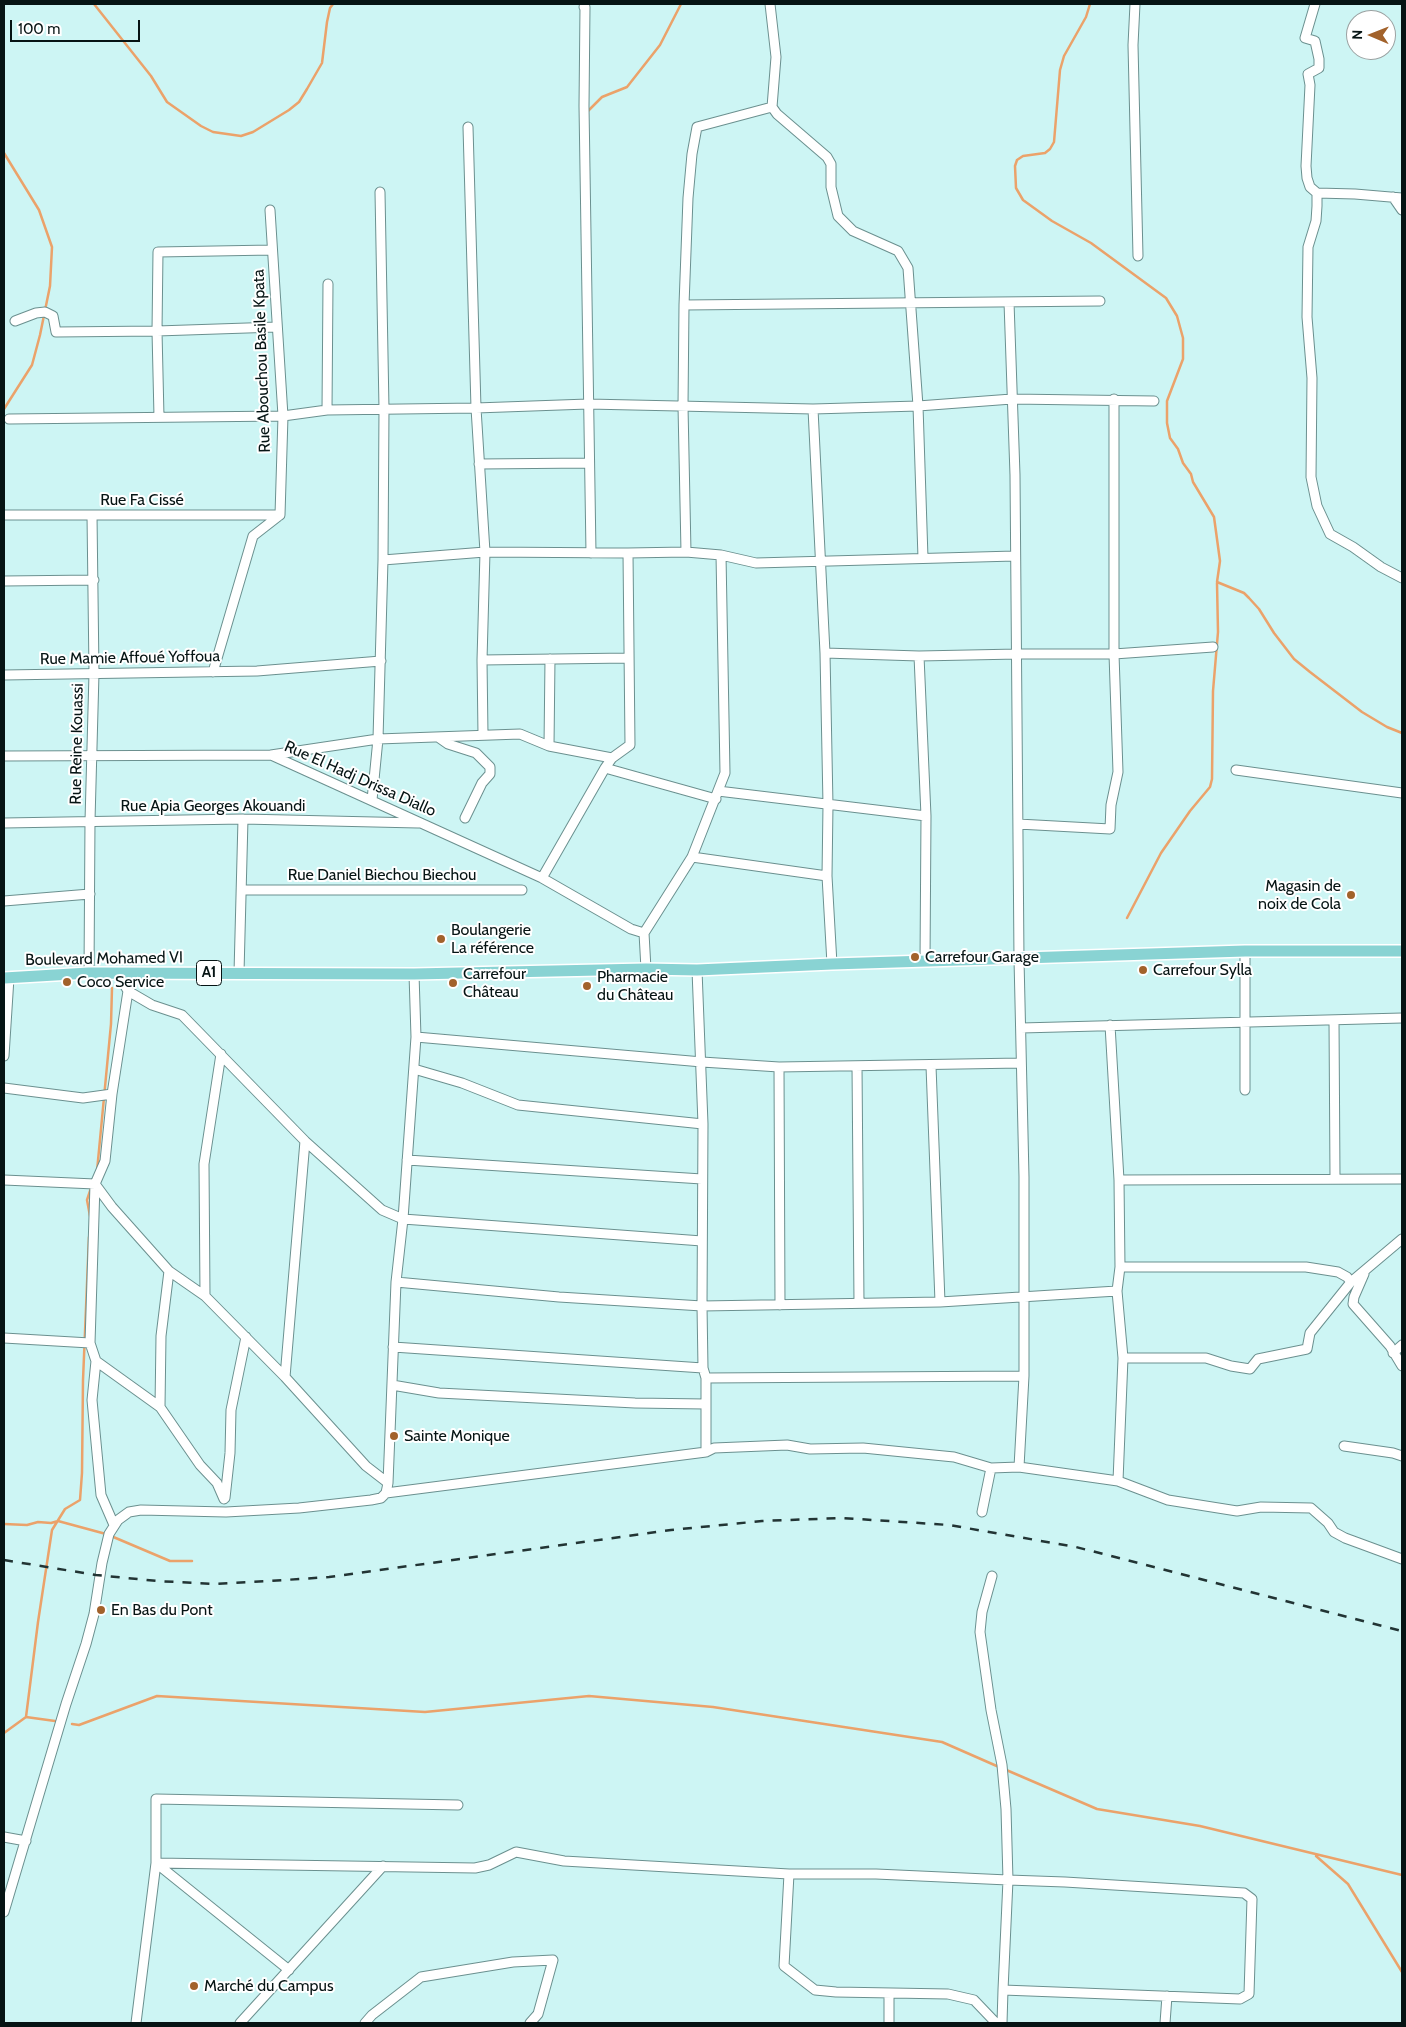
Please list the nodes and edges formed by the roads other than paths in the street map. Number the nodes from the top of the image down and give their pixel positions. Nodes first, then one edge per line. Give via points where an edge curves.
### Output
1 (770, 4) edge
2 (1135, 4) edge
3 (1315, 4) edge
4 (584, 7) dead end
5 (772, 107) junction
6 (468, 127) dead end
7 (380, 192) dead end
8 (1317, 193) junction
9 (1398, 198) edge
10 (270, 210) dead end
11 (1402, 210) edge
12 (272, 250) junction
13 (1138, 256) dead end
14 (328, 284) dead end
15 (1100, 301) dead end
16 (1009, 302) junction
17 (911, 303) junction
18 (684, 305) junction
19 (15, 321) dead end
20 (277, 327) junction
21 (157, 332) junction
22 (1012, 399) junction
23 (1114, 399) junction
24 (1154, 401) dead end
25 (588, 404) junction
26 (683, 406) junction
27 (918, 406) junction
28 (476, 408) junction
29 (384, 409) junction
30 (813, 409) junction
31 (327, 410) junction
32 (283, 416) junction
33 (159, 417) junction
34 (9, 419) dead end
35 (590, 462) junction
36 (480, 464) junction
37 (4, 515) edge
38 (92, 515) junction
39 (280, 515) junction
40 (485, 552) junction
41 (686, 552) junction
42 (591, 553) junction
43 (628, 553) junction
44 (721, 555) junction
45 (1015, 556) junction
46 (923, 558) junction
47 (383, 560) junction
48 (821, 561) junction
49 (1402, 578) edge
50 (94, 580) junction
51 (4, 581) edge
52 (1213, 647) dead end
53 (825, 653) junction
54 (1018, 654) junction
55 (1114, 654) junction
56 (919, 656) junction
57 (628, 658) junction
58 (550, 659) junction
59 (482, 660) junction
60 (381, 661) junction
61 (213, 672) junction
62 (94, 673) junction
63 (4, 674) edge
64 (483, 735) junction
65 (438, 737) junction
66 (378, 739) junction
67 (548, 746) junction
68 (271, 755) junction
69 (4, 756) edge
70 (93, 756) junction
71 (612, 758) junction
72 (605, 768) junction
73 (1236, 770) dead end
74 (1402, 793) edge
75 (717, 795) junction
76 (372, 800) junction
77 (828, 805) junction
78 (926, 816) junction
79 (465, 818) dead end
80 (243, 820) junction
81 (90, 821) junction
82 (4, 823) edge
83 (422, 823) junction
84 (1018, 824) junction
85 (692, 857) junction
86 (827, 876) junction
87 (542, 878) junction
88 (242, 890) junction
89 (522, 890) dead end
90 (90, 894) junction
91 (4, 901) edge
92 (644, 934) junction
93 (1245, 951) junction
94 (1402, 951) edge
95 (1019, 959) junction
96 (925, 961) junction
97 (832, 964) junction
98 (646, 969) junction
99 (697, 970) junction
100 (89, 973) junction
101 (239, 973) junction
102 (118, 974) junction
103 (414, 974) junction
104 (6, 978) edge
105 (128, 991) junction
106 (1402, 1018) edge
107 (1334, 1020) junction
108 (1245, 1021) junction
109 (1110, 1025) junction
110 (1021, 1028) junction
111 (416, 1037) junction
112 (221, 1054) junction
113 (4, 1056) edge
114 (702, 1062) junction
115 (1021, 1063) junction
116 (857, 1066) junction
117 (931, 1066) junction
118 (779, 1067) junction
119 (414, 1069) junction
120 (4, 1088) edge
121 (1245, 1090) dead end
122 (112, 1094) junction
123 (703, 1124) junction
124 (305, 1141) junction
125 (407, 1160) junction
126 (1335, 1178) junction
127 (702, 1179) junction
128 (1402, 1179) edge
129 (4, 1180) edge
130 (1119, 1180) junction
131 (95, 1184) junction
132 (403, 1219) junction
133 (1402, 1239) edge
134 (702, 1242) junction
135 (1120, 1267) junction
136 (169, 1271) junction
137 (1364, 1272) junction
138 (396, 1282) junction
139 (1351, 1282) junction
140 (1117, 1291) junction
141 (205, 1296) junction
142 (1025, 1297) junction
143 (940, 1302) junction
144 (859, 1303) junction
145 (780, 1305) junction
146 (702, 1306) junction
147 (246, 1337) junction
148 (4, 1338) edge
149 (90, 1343) junction
150 (1402, 1345) edge
151 (393, 1347) junction
152 (1393, 1353) junction
153 (1122, 1358) junction
154 (96, 1361) junction
155 (1402, 1366) edge
156 (703, 1368) junction
157 (1024, 1376) junction
158 (285, 1377) junction
159 (706, 1378) junction
160 (392, 1385) junction
161 (705, 1404) junction
162 (160, 1407) junction
163 (1344, 1446) dead end
164 (706, 1452) junction
165 (1402, 1456) edge
166 (1019, 1467) junction
167 (991, 1468) junction
168 (1118, 1480) junction
169 (388, 1483) junction
170 (386, 1493) junction
171 (224, 1500) junction
172 (226, 1512) junction
173 (982, 1512) dead end
174 (114, 1525) junction
175 (1402, 1559) edge
176 (992, 1576) dead end
177 (458, 1805) dead end
178 (4, 1837) edge
179 (26, 1841) junction
180 (156, 1863) junction
181 (384, 1866) junction
182 (789, 1874) junction
183 (1008, 1880) junction
184 (7, 1895) edge
185 (4, 1912) edge
186 (290, 1970) junction
187 (1003, 1990) junction
188 (889, 1993) junction
189 (1167, 1996) junction
190 (372, 2015) junction
191 (136, 2023) edge
192 (240, 2023) edge
193 (365, 2023) edge
194 (379, 2023) edge
195 (530, 2023) edge
196 (889, 2023) edge
197 (996, 2023) edge
198 (1002, 2023) edge
199 (1165, 2023) edge

1 - 5 street via 776,57
2 - 13 street
3 - 8 street via 1305,38 1315,41 1319,59 1318,68 1308,74 1306,166 1310,186
4 - 25 street
5 - 17 street via 827,157 831,164 831,187 838,216 853,231 898,251 908,268
5 - 18 street via 697,127 688,198
6 - 28 street
7 - 29 street
8 - 9 street
8 - 49 street via 1316,221 1308,247 1307,317 1312,378 1310,477 1317,506 1330,534
9 - 11 street
10 - 12 street, Rue Abouchou Basile Kpata
12 - 20 street, Rue Abouchou Basile Kpata
12 - 21 street via 158,252
14 - 31 street
15 - 16 street
16 - 17 street
16 - 22 street
17 - 18 street
17 - 27 street
18 - 26 street
19 - 21 street via 45,312 53,316 56,332
20 - 21 street
20 - 32 street, Rue Abouchou Basile Kpata
21 - 33 street
22 - 23 street
22 - 27 street
22 - 45 street
23 - 24 street
23 - 55 street
25 - 26 street
25 - 28 street
25 - 35 street
26 - 30 street
26 - 41 street
27 - 30 street
27 - 46 street
28 - 29 street
28 - 36 street
29 - 31 street
29 - 47 street
30 - 48 street
31 - 32 street
32 - 33 street
32 - 39 street, Rue Abouchou Basile Kpata
33 - 34 street
35 - 36 street
35 - 42 street
36 - 40 street
37 - 38 street, Rue Fa Cissé
38 - 39 street, Rue Fa Cissé
38 - 50 street, Rue Reine Kouassi
39 - 61 street via 253,536
40 - 42 street
40 - 47 street
40 - 59 street
41 - 43 street
41 - 44 street
42 - 43 street
43 - 57 street
44 - 48 street via 756,562
44 - 75 street via 725,773
45 - 46 street
45 - 54 street
46 - 48 street
47 - 60 street
48 - 53 street
50 - 51 street
50 - 62 street, Rue Reine Kouassi
52 - 55 street
53 - 56 street
53 - 77 street
54 - 55 street
54 - 56 street
54 - 84 street
55 - 84 street via 1118,772 1110,806 1110,829
56 - 78 street
57 - 58 street
57 - 71 street via 630,745
58 - 59 street
58 - 67 street
59 - 64 street
60 - 61 street, Rue Mamie Affoué Yoffoua
60 - 66 street
61 - 62 street, Rue Mamie Affoué Yoffoua
62 - 63 street, Rue Mamie Affoué Yoffoua
62 - 70 street, Rue Reine Kouassi
64 - 65 street
64 - 67 street via 520,734
65 - 66 street
65 - 79 street via 448,744 476,753 490,767 490,774 482,783
66 - 68 street
66 - 76 street
67 - 71 street
68 - 70 street, Rue El Hadj Drissa Diallo
68 - 76 street, Rue El Hadj Drissa Diallo
69 - 70 street, Rue El Hadj Drissa Diallo
70 - 81 street, Rue Reine Kouassi
71 - 72 street
72 - 75 street
72 - 87 street
73 - 74 street
75 - 77 street
75 - 85 street
76 - 83 street, Rue El Hadj Drissa Diallo
77 - 78 street
77 - 86 street
78 - 96 street
80 - 81 street, Rue Apia Georges Akouandi
80 - 83 street, Rue Apia Georges Akouandi
80 - 88 street
81 - 82 street, Rue Apia Georges Akouandi
81 - 90 street, Rue Reine Kouassi
83 - 87 street, Rue El Hadj Drissa Diallo
84 - 95 street
85 - 86 street
85 - 92 street
86 - 97 street
87 - 92 street, Rue El Hadj Drissa Diallo
88 - 89 street, Rue Daniel Biechou Biechou
88 - 101 street
90 - 91 street
90 - 100 street, Rue Reine Kouassi
92 - 98 street
93 - 94 main road, A1
93 - 95 main road, A1
93 - 108 street
95 - 96 main road, A1
95 - 110 street
96 - 97 main road, A1
97 - 99 main road, A1
98 - 99 main road, A1
98 - 103 main road, A1
99 - 114 street
100 - 102 main road, Boulevard Mohamed VI / A1
100 - 104 main road, Boulevard Mohamed VI / A1
101 - 102 main road, Boulevard Mohamed VI / A1
101 - 103 main road, Boulevard Mohamed VI / A1
102 - 105 street
103 - 111 street
104 - 113 street
105 - 112 street via 152,1005 182,1015
105 - 122 street
106 - 107 street
107 - 108 street
107 - 126 street
108 - 109 street
108 - 121 street
109 - 110 street
109 - 130 street
110 - 115 street
111 - 114 street
111 - 119 street
112 - 124 street
112 - 141 street via 204,1164
114 - 118 street
114 - 123 street
115 - 117 street
115 - 142 street
116 - 117 street
116 - 118 street
116 - 144 street
117 - 143 street
118 - 145 street
119 - 123 street via 518,1105
119 - 125 street
120 - 122 street via 83,1098
122 - 131 street via 104,1161
123 - 127 street
124 - 132 street via 382,1210
124 - 158 street
125 - 127 street
125 - 132 street
126 - 128 street
126 - 130 street
127 - 134 street
129 - 131 street
130 - 135 street
131 - 136 street via 112,1208
131 - 149 street
132 - 134 street
132 - 138 street
133 - 137 street
134 - 146 street
135 - 139 street via 1306,1267 1338,1272
135 - 140 street
136 - 141 street
136 - 162 street via 161,1336
137 - 139 street
137 - 152 street via 1353,1304
138 - 146 street
138 - 151 street
139 - 153 street via 1310,1332 1307,1349 1258,1359 1250,1369 1206,1358
140 - 142 street
140 - 153 street
141 - 147 street
142 - 143 street
142 - 157 street
143 - 144 street
144 - 145 street
145 - 146 street
146 - 156 street
147 - 158 street
147 - 171 street via 231,1410
148 - 149 street
149 - 154 street
150 - 152 street
151 - 156 street
151 - 160 street
152 - 155 street
153 - 168 street
154 - 162 street
154 - 174 street via 92,1400 101,1495
156 - 159 street
157 - 159 street
157 - 166 street
158 - 169 street via 366,1466
159 - 161 street
160 - 161 street via 439,1393
160 - 169 street
161 - 164 street
162 - 171 street via 200,1465 217,1483
163 - 165 street
164 - 167 street via 714,1448 787,1445 810,1450 863,1448 954,1457
164 - 170 street
166 - 167 street
166 - 168 street
167 - 173 street
168 - 175 street via 1168,1500 1237,1511 1261,1507 1311,1508 1334,1532
169 - 170 street
170 - 172 street via 381,1498 370,1500
171 - 172 street
172 - 174 street via 141,1510 129,1512
174 - 179 street via 104,1552 86,1644
176 - 183 street via 980,1632 990,1710 1003,1774
177 - 180 street via 156,1799
178 - 179 street
179 - 184 street
180 - 181 street
180 - 186 street
180 - 191 street
181 - 182 street via 476,1868 516,1852 564,1861
181 - 186 street
182 - 183 street
182 - 188 street via 784,1966 815,1990
183 - 187 street
183 - 189 street via 1244,1893 1252,1899 1249,1994 1240,1999
184 - 185 street
186 - 192 street
187 - 189 street
187 - 198 street
188 - 196 street
188 - 197 street via 948,1994 974,2000
189 - 199 street
190 - 193 street
190 - 194 street
190 - 195 street via 421,1977 513,1962 553,1960 538,2014

